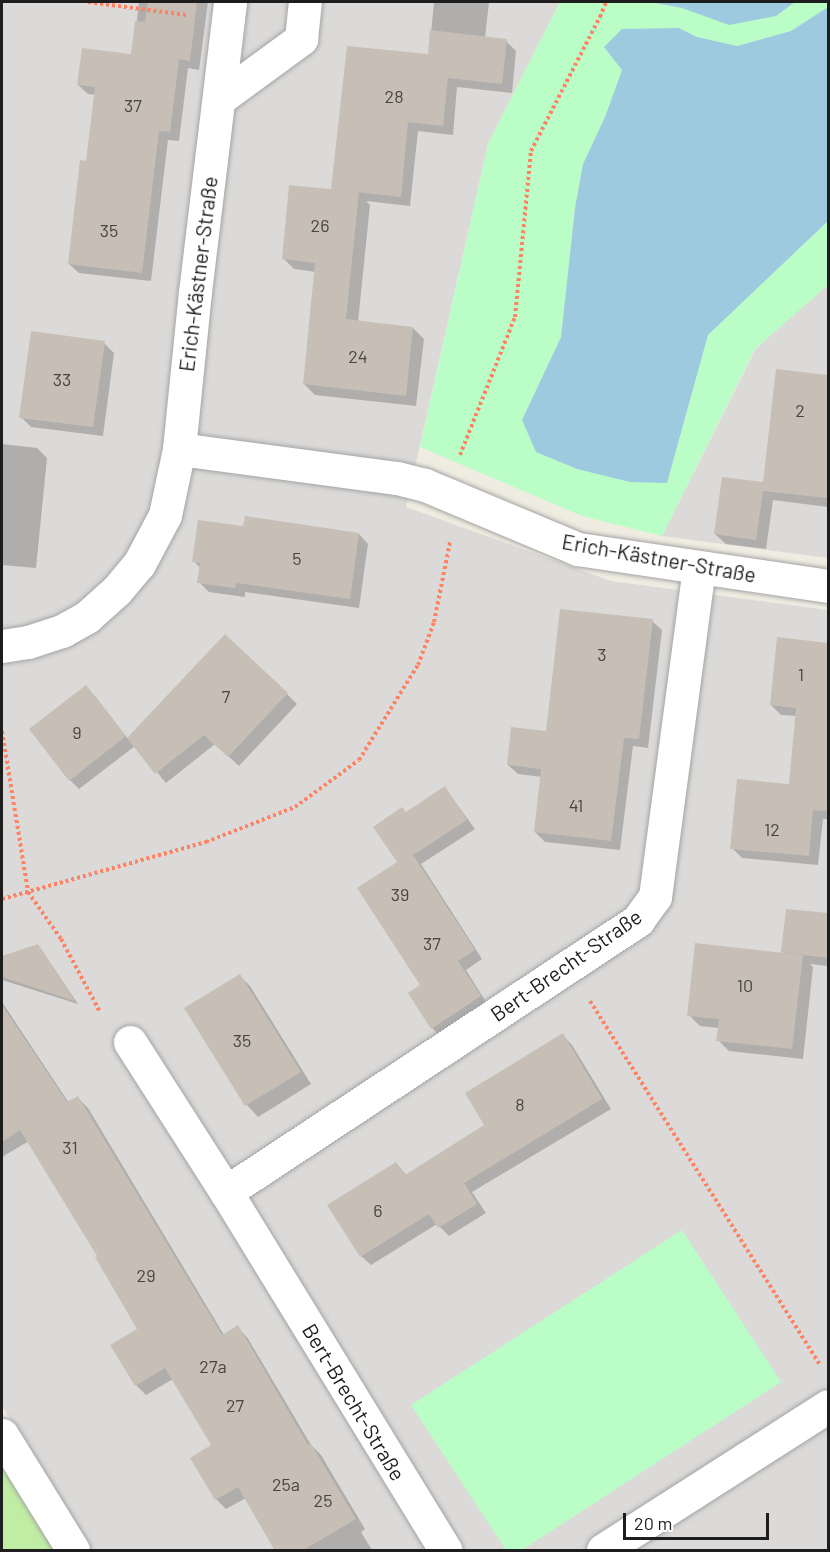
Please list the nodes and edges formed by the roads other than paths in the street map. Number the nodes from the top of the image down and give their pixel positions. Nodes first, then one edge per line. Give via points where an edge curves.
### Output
1 (305, 2) edge
2 (229, 11) edge
3 (219, 99) junction
4 (179, 449) junction
5 (699, 568) junction
6 (828, 585) edge
7 (2, 646) edge
8 (130, 1042) road end
9 (226, 1192) junction
10 (828, 1406) edge
11 (2, 1435) edge
12 (73, 1551) edge
13 (445, 1551) edge
14 (603, 1551) edge

1 - 3 street via 301,39
2 - 3 street, Erich-Kästner-Straße
3 - 4 street, Erich-Kästner-Straße
4 - 5 street, Erich-Kästner-Straße via 397,478 425,485 578,549
4 - 7 street, Erich-Kästner-Straße via 165,515 139,564 117,590 87,617 62,631
5 - 6 street, Erich-Kästner-Straße
5 - 9 street, Bert-Brecht-Straße via 656,897 638,920 567,969
8 - 9 street, Bert-Brecht-Straße
9 - 13 street, Bert-Brecht-Straße
10 - 14 street
11 - 12 street

